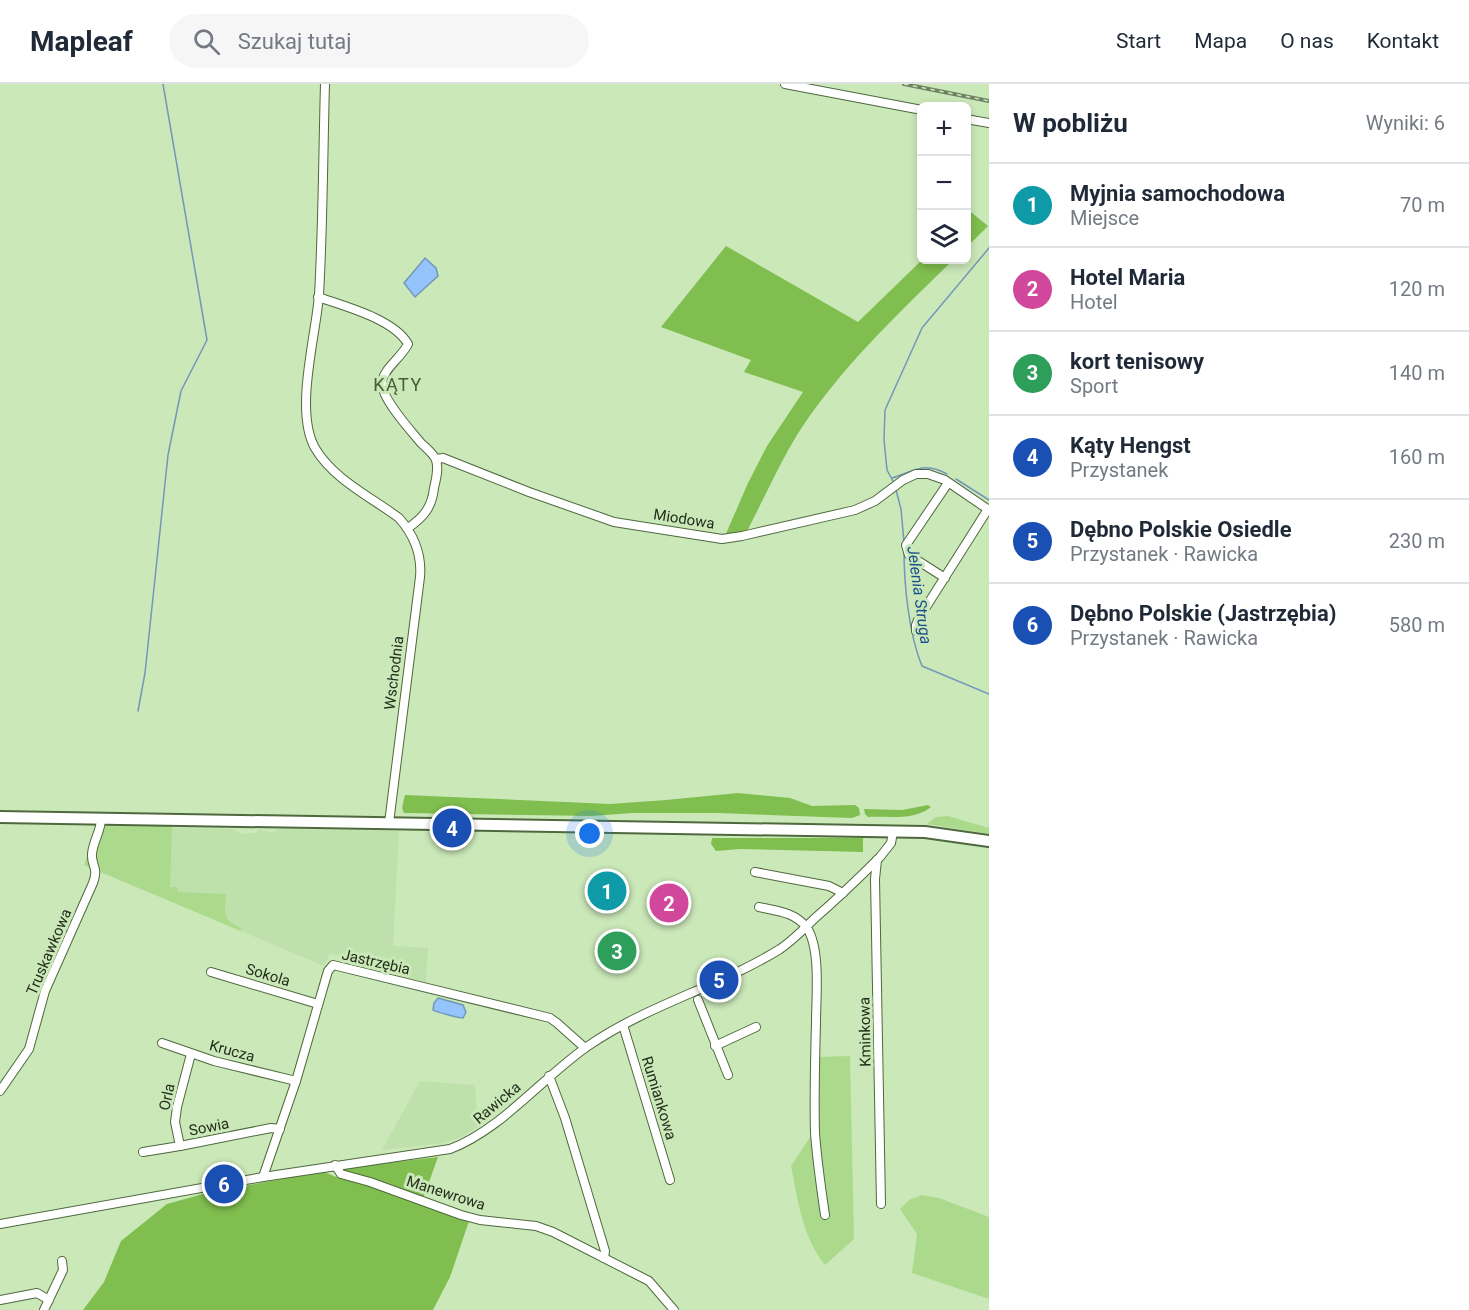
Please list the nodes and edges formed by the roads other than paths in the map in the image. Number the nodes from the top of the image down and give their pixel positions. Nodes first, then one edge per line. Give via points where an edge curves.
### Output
1 (325, 84) edge
2 (785, 84) edge
3 (917, 109) edge
4 (971, 119) edge
5 (989, 123) edge
6 (318, 297) junction
7 (436, 459) junction
8 (948, 483) junction
9 (988, 509) edge
10 (408, 528) junction
11 (945, 578) junction
12 (916, 631) dead end
13 (0, 817) edge
14 (101, 819) junction
15 (389, 823) junction
16 (893, 832) junction
17 (989, 841) edge
18 (877, 861) junction
19 (755, 872) dead end
20 (843, 893) junction
21 (759, 907) dead end
22 (806, 927) junction
23 (211, 972) dead end
24 (698, 1000) dead end
25 (318, 1004) junction
26 (623, 1025) junction
27 (756, 1027) dead end
28 (162, 1043) dead end
29 (715, 1046) junction
30 (585, 1048) junction
31 (191, 1054) junction
32 (728, 1075) dead end
33 (549, 1076) junction
34 (296, 1081) junction
35 (0, 1091) edge
36 (280, 1130) junction
37 (180, 1146) junction
38 (143, 1152) dead end
39 (335, 1165) junction
40 (263, 1177) junction
41 (670, 1180) dead end
42 (881, 1204) dead end
43 (825, 1215) dead end
44 (0, 1224) edge
45 (604, 1258) junction
46 (62, 1261) dead end
47 (0, 1300) edge
48 (49, 1300) junction
49 (44, 1310) edge
50 (674, 1310) edge

1 - 6 street
2 - 3 street
4 - 5 street
6 - 7 street via 365,314 404,338 408,344 385,375 383,387 407,425
6 - 10 street via 306,411 314,447 327,465
7 - 8 street, Miodowa via 443,458 614,522 722,539 855,510 916,474 928,474
7 - 10 street via 430,505 423,517
8 - 9 street, Miodowa
8 - 11 street via 906,545 909,555
9 - 11 street
10 - 15 street, Wschodnia via 420,556 420,573
11 - 12 street via 919,618
13 - 14 main road
14 - 15 main road
14 - 35 street, Truskawkowa via 92,855 97,873 45,991 29,1049
15 - 16 main road
16 - 17 main road via 949,833
16 - 18 street, Rawicka via 889,847
18 - 20 street, Rawicka
18 - 42 street, Kminkowa
19 - 20 street via 829,886
20 - 22 street, Rawicka
21 - 22 street via 791,914
22 - 26 street, Rawicka via 772,954
22 - 43 street via 814,948 816,977 815,1133
23 - 25 street, Sokola
24 - 29 street
25 - 30 street, Jastrzębia via 328,971 336,965 550,1018
25 - 34 street, Jastrzębia
26 - 30 street, Rawicka
26 - 41 street, Rumiankowa
27 - 29 street
28 - 31 street, Krucza
29 - 32 street
30 - 33 street, Rawicka
31 - 34 street, Krucza
31 - 37 street, Orla via 177,1107
33 - 39 street, Rawicka via 486,1131 460,1146
33 - 45 street via 565,1118
34 - 36 street, Jastrzębia
36 - 37 street, Sowia via 271,1128
36 - 40 street, Jastrzębia
37 - 38 street, Sowia
39 - 40 street, Rawicka
39 - 45 street, Manewrowa via 341,1174 461,1215 548,1230
40 - 44 street, Rawicka
45 - 50 street, Manewrowa via 649,1281
46 - 48 street via 63,1270
47 - 48 street via 37,1293
48 - 49 street

